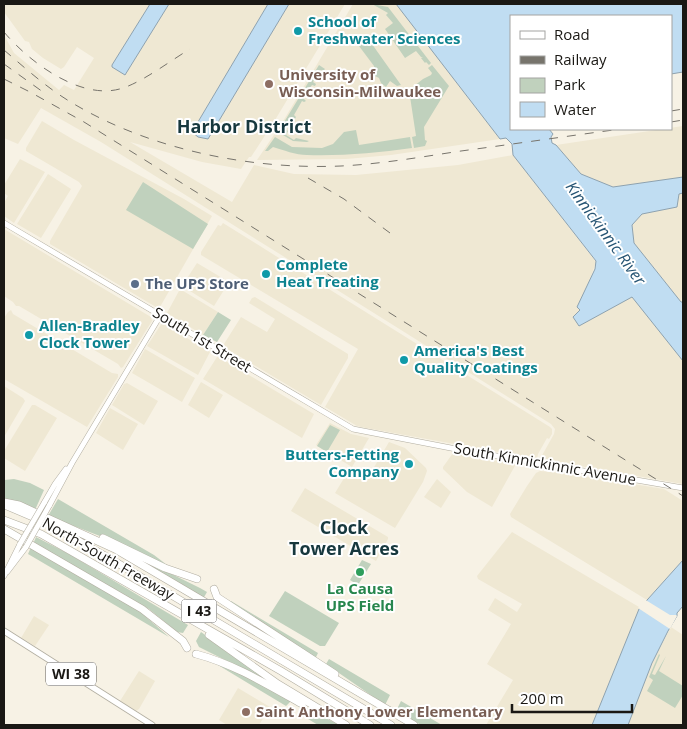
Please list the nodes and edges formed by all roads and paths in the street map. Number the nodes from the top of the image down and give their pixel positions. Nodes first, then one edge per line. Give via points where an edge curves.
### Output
1 (4, 223) edge
2 (160, 316) junction
3 (406, 440) joint
4 (683, 488) edge
5 (4, 504) edge
6 (47, 504) junction
7 (4, 520) edge
8 (57, 521) junction
9 (4, 529) edge
10 (4, 575) edge
11 (197, 579) dead end
12 (214, 589) dead end
13 (179, 613) junction
14 (4, 631) edge
15 (187, 648) dead end
16 (196, 654) dead end
17 (366, 696) junction
18 (152, 725) edge
19 (345, 725) edge
20 (370, 725) edge
21 (391, 725) edge
22 (415, 725) edge

1 - 2 main road, South 1st Street
2 - 3 main road, South 1st Street via 346,426
2 - 6 main road
3 - 4 main road, South Kinnickinnic Avenue
5 - 8 highway via 19,505
5 - 21 highway, North-South Freeway / I 43 via 47,523
6 - 10 main road, bridge
6 - 10 main road, bridge via 26,547
7 - 13 highway, North-South Freeway / I 43 via 41,534
8 - 11 highway
8 - 17 highway via 115,549
9 - 15 highway via 142,609
12 - 17 highway via 217,597
13 - 19 highway via 278,684
13 - 20 highway, North-South Freeway / I 43
14 - 18 main road, WI 38
16 - 19 highway via 232,667
17 - 22 highway

